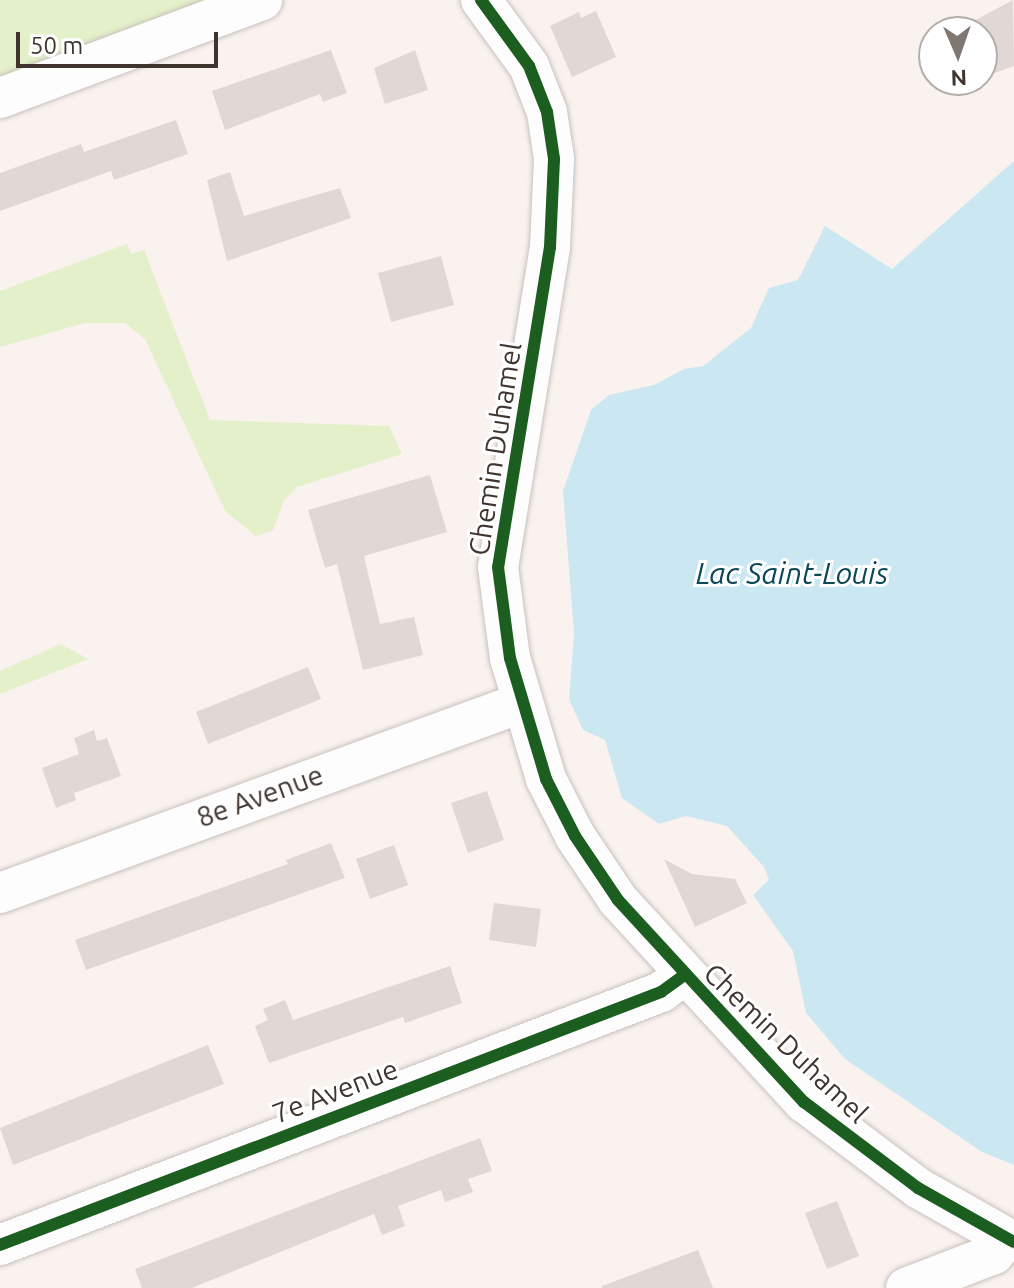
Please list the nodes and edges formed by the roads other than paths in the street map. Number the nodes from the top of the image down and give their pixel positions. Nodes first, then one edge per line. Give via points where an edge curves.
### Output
1 (262, 0) edge
2 (481, 0) edge
3 (0, 98) edge
4 (521, 703) junction
5 (0, 893) edge
6 (683, 976) junction
7 (1010, 1241) edge
8 (0, 1245) edge
9 (906, 1288) edge

1 - 3 street
2 - 4 street, Chemin Duhamel via 529,66 547,112 555,170 542,308 500,541 503,617
4 - 5 street, 8e Avenue
4 - 6 street, Chemin Duhamel via 546,779 575,836 618,900
6 - 7 street, Chemin Duhamel via 842,1135 927,1194
6 - 8 street, 7e Avenue via 661,992
7 - 9 street via 994,1254

